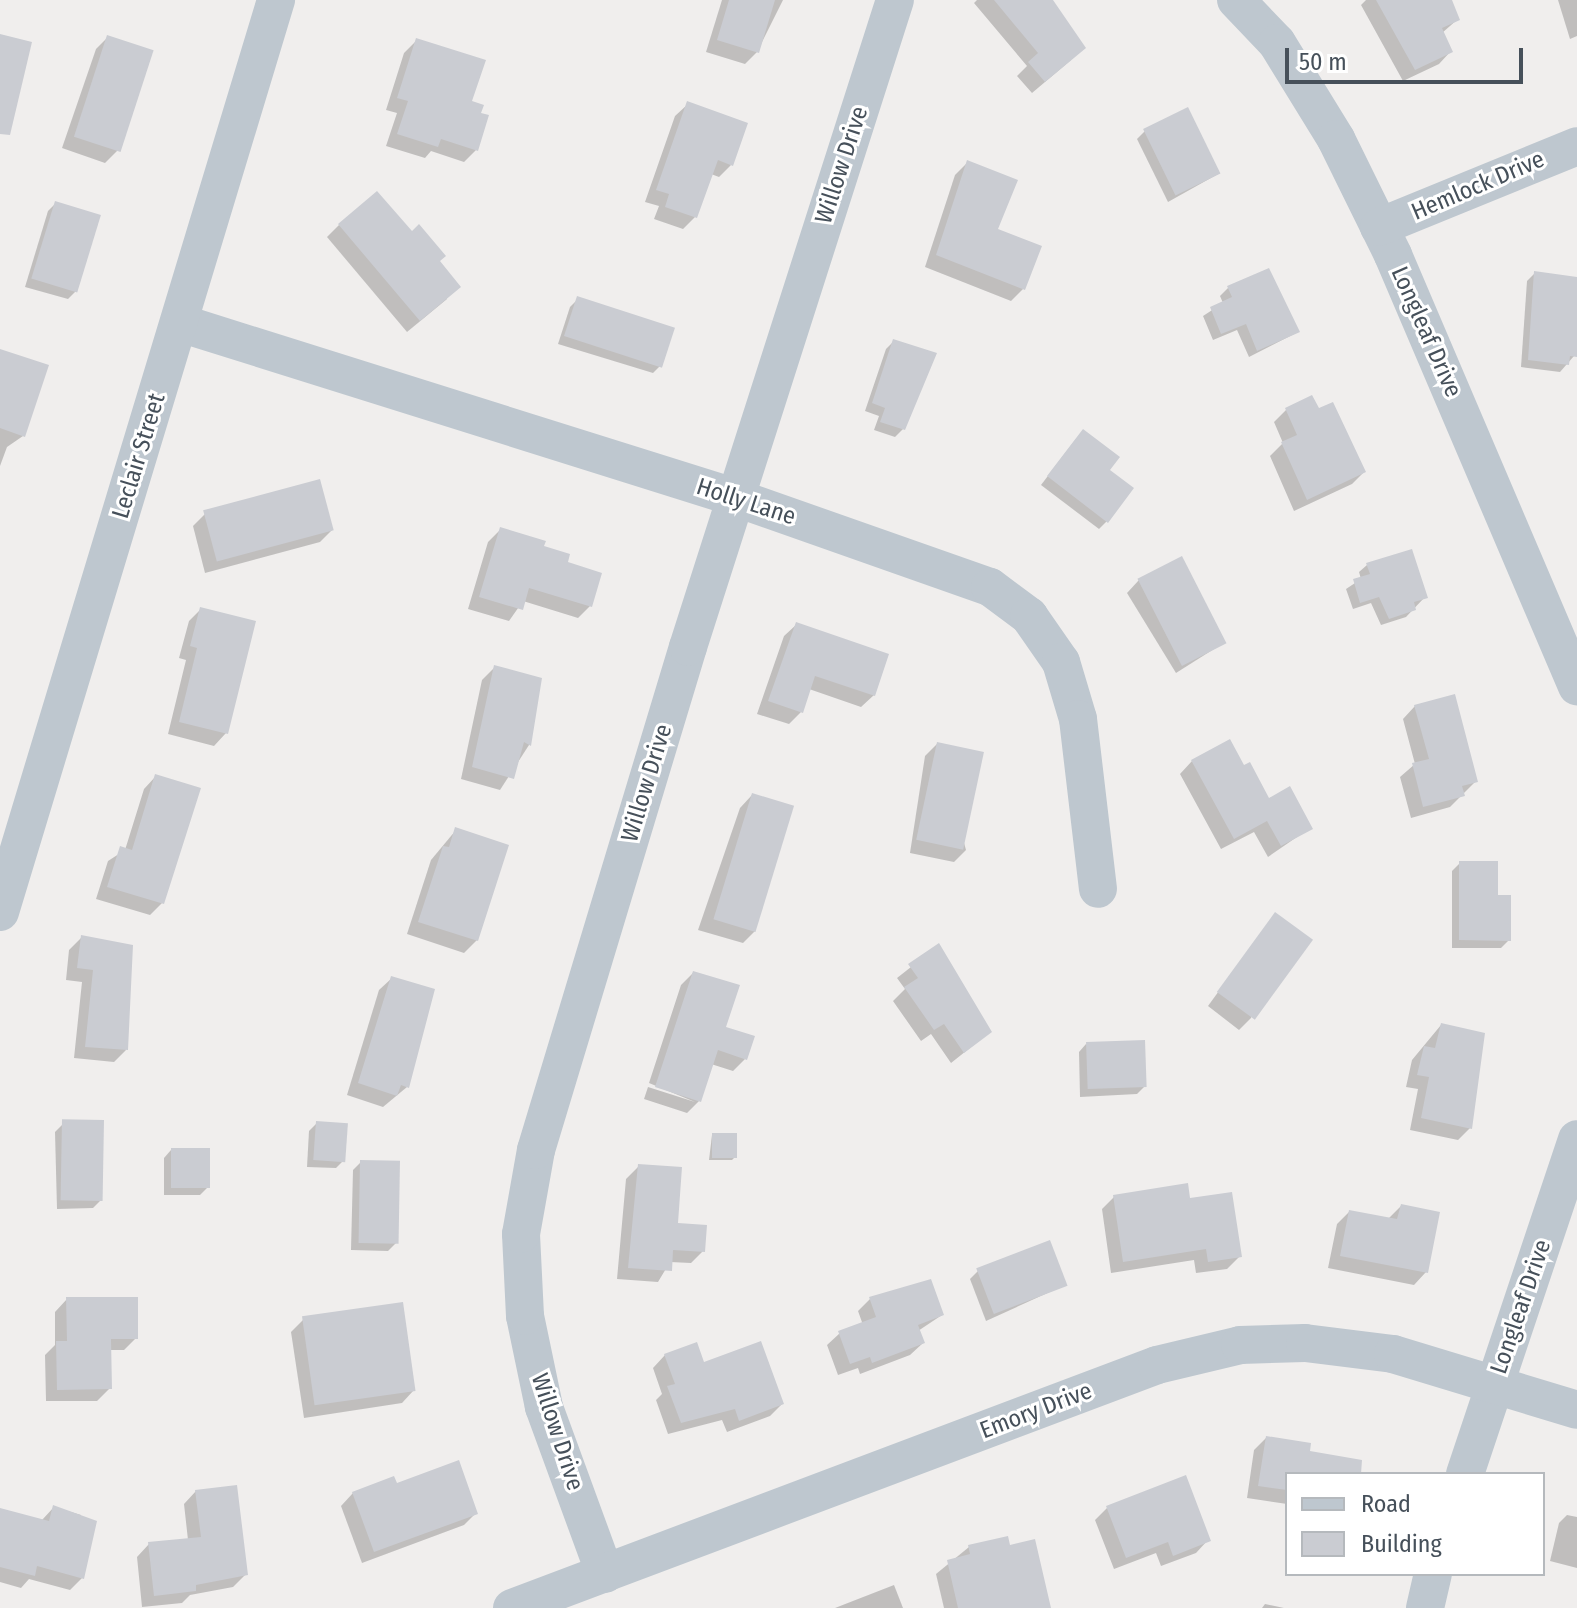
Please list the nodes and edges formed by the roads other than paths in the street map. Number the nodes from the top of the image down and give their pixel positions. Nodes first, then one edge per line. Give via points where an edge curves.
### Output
1 (276, 0) edge
2 (895, 0) edge
3 (1236, 0) edge
4 (1577, 146) edge
5 (1379, 227) junction
6 (180, 323) junction
7 (734, 497) junction
8 (1577, 686) edge
9 (1098, 889) dead end
10 (0, 912) edge
11 (1577, 1139) edge
12 (1494, 1384) junction
13 (1577, 1410) edge
14 (1466, 1472) edge
15 (605, 1574) junction
16 (1433, 1576) edge
17 (512, 1608) edge
18 (1425, 1608) edge

1 - 6 street, Leclair Street
2 - 7 street, Willow Drive
3 - 5 street, Longleaf Drive via 1277,43 1336,139
4 - 5 street, Hemlock Drive
5 - 8 street, Longleaf Drive
6 - 7 street, Holly Lane
6 - 10 street, Leclair Street
7 - 9 street, Holly Lane via 990,587 1029,616 1061,662 1078,719
7 - 15 street, Willow Drive via 536,1150 521,1234 525,1316 544,1407
11 - 12 street, Longleaf Drive
12 - 13 street, Emory Drive
12 - 14 street, Longleaf Drive
12 - 15 street, Emory Drive via 1393,1354 1305,1343 1240,1345 1157,1365
15 - 17 street, Emory Drive
16 - 18 street

